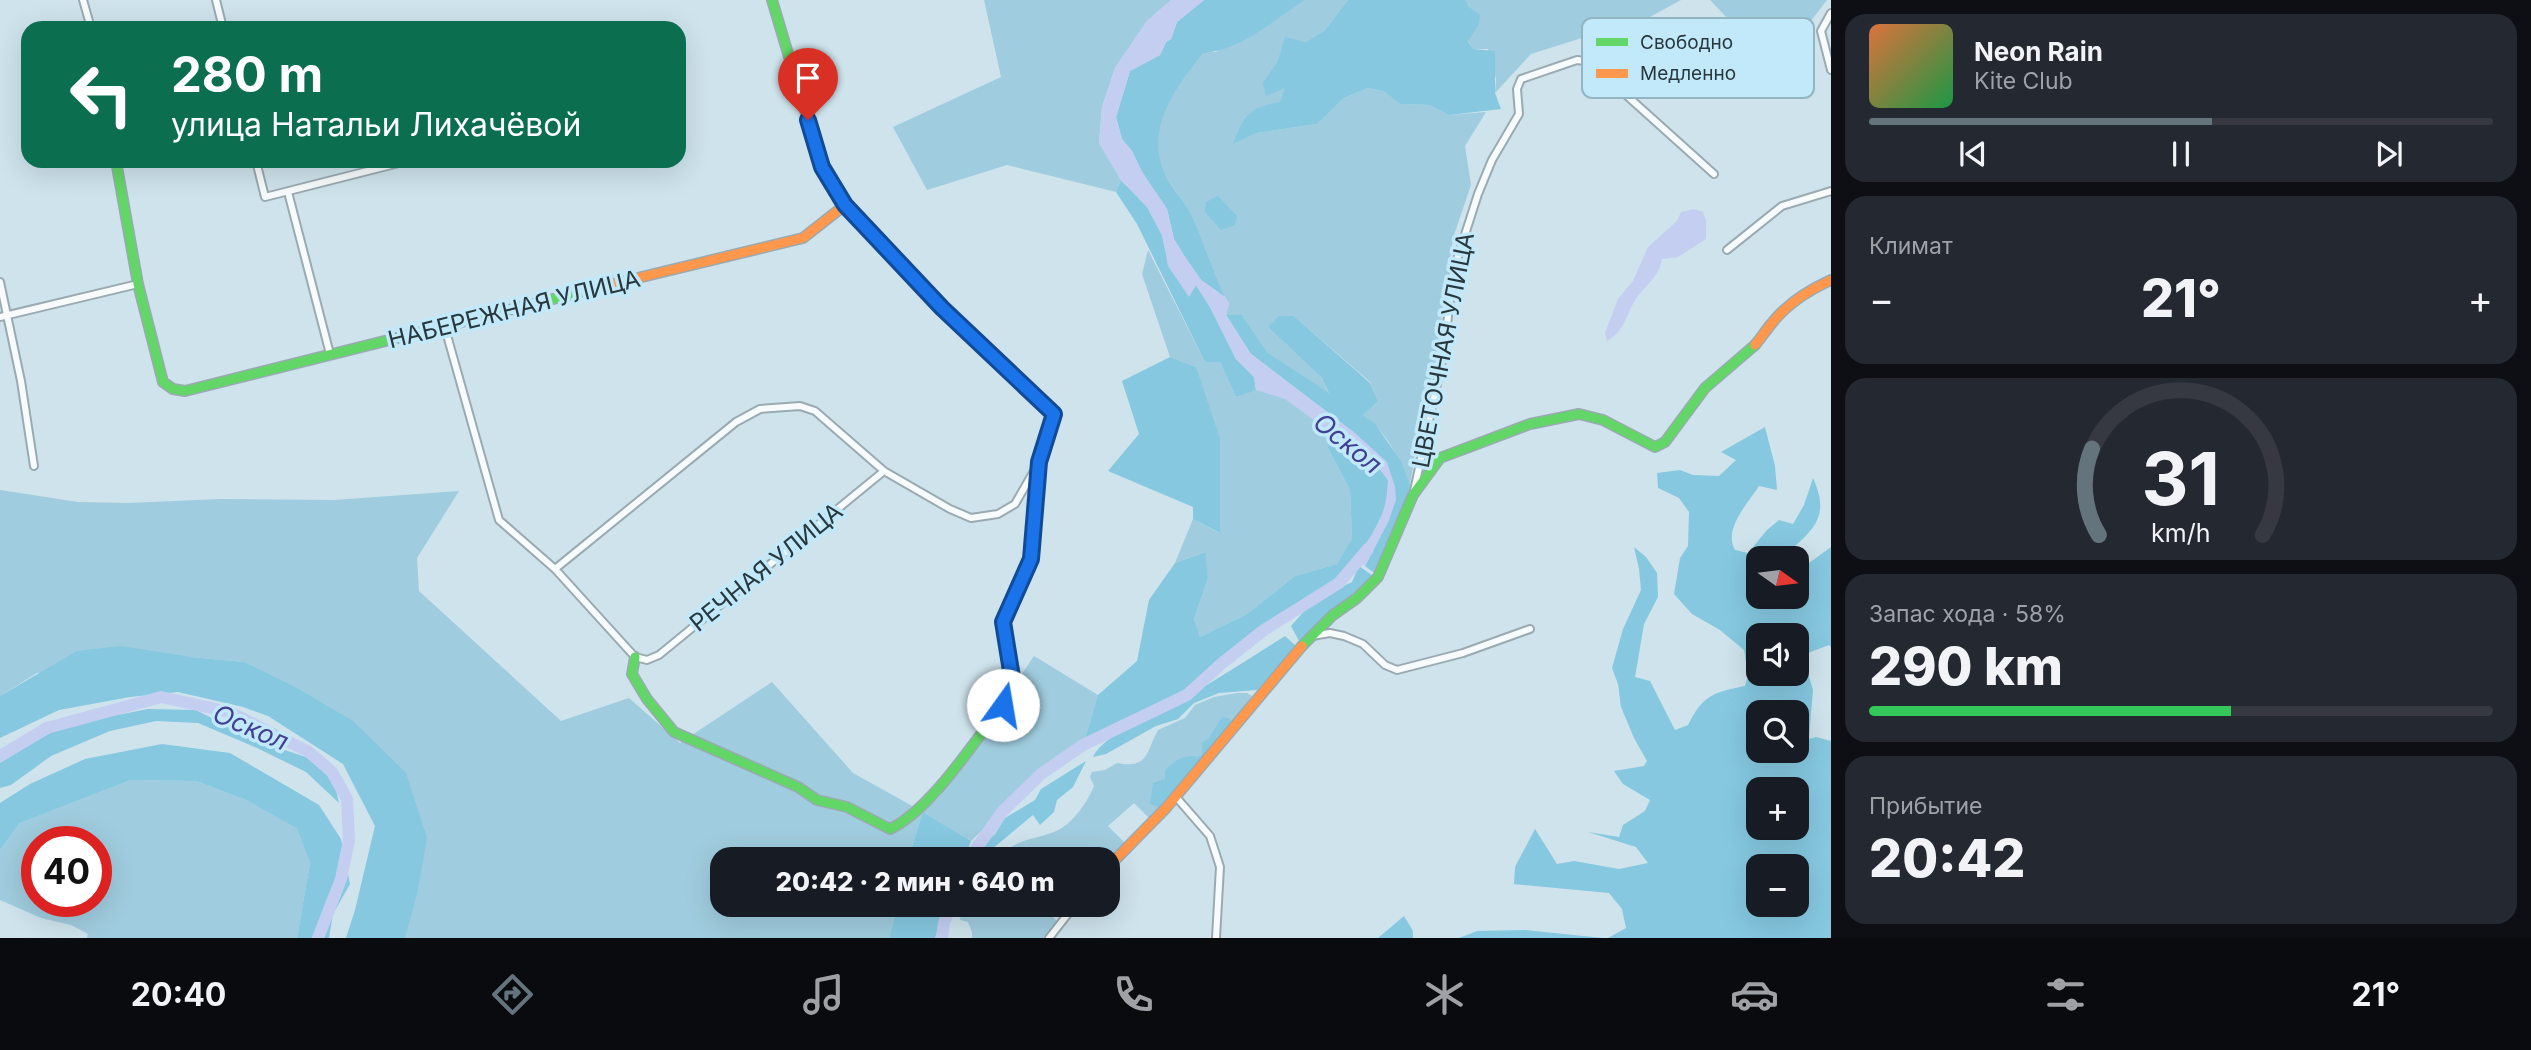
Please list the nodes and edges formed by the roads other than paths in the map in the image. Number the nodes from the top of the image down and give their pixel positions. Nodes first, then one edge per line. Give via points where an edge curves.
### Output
1 (83, 0) edge
2 (216, 0) edge
3 (772, 0) edge
4 (1831, 13) edge
5 (89, 21) edge
6 (221, 21) edge
7 (1582, 61) edge
8 (1831, 70) edge
9 (1629, 98) edge
10 (117, 168) edge
11 (258, 168) edge
12 (380, 168) edge
13 (1714, 174) dead end
14 (1831, 191) edge
15 (288, 192) junction
16 (845, 205) junction
17 (1727, 250) dead end
18 (1831, 280) edge
19 (0, 282) edge
20 (138, 284) junction
21 (4, 316) edge
22 (446, 328) junction
23 (330, 354) junction
24 (1423, 452) junction
25 (1440, 458) junction
26 (1039, 462) junction
27 (34, 466) dead end
28 (884, 471) junction
29 (1413, 495) junction
30 (555, 569) junction
31 (1530, 629) dead end
32 (1311, 636) junction
33 (635, 657) junction
34 (1176, 797) junction
35 (1120, 855) edge
36 (1066, 917) edge
37 (1049, 938) edge
38 (1216, 938) edge

1 - 5 street
2 - 6 street
3 - 16 street via 822,167
4 - 8 street via 1821,31
7 - 24 street, ЦВЕТОЧНАЯ УЛИЦА via 1521,79 1519,114 1492,160 1453,272 1444,351
9 - 13 street, ЦВЕТОЧНАЯ УЛИЦА
10 - 20 street
11 - 15 street via 265,197
12 - 15 street
14 - 17 street via 1782,206
15 - 23 street
16 - 22 street, НАБЕРЕЖНАЯ УЛИЦА via 803,238
16 - 26 street via 942,308 1054,414
18 - 25 street via 1795,301 1773,321 1757,344 1705,388 1665,442 1655,447 1603,420 1579,414 1530,424
19 - 21 street
20 - 21 street
20 - 23 street, НАБЕРЕЖНАЯ УЛИЦА via 163,382 173,389 185,391
21 - 27 street via 21,381
22 - 23 street, НАБЕРЕЖНАЯ УЛИЦА
22 - 30 street via 499,520
24 - 25 street
24 - 29 street, ЦВЕТОЧНАЯ УЛИЦА
25 - 29 street
26 - 28 street via 1015,504 998,514 971,519
26 - 33 street via 1031,559 1003,622 1012,677 1003,705 929,798 906,821 890,829 674,732 632,674
28 - 30 street via 815,411 800,406 760,409 736,422
28 - 33 street, РЕЧНАЯ УЛИЦА via 659,654 647,660
29 - 32 street via 1378,577
30 - 33 street
31 - 32 street via 1397,670 1363,644 1344,636
32 - 34 street
34 - 35 street
34 - 38 street via 1210,836 1220,867
36 - 37 street

